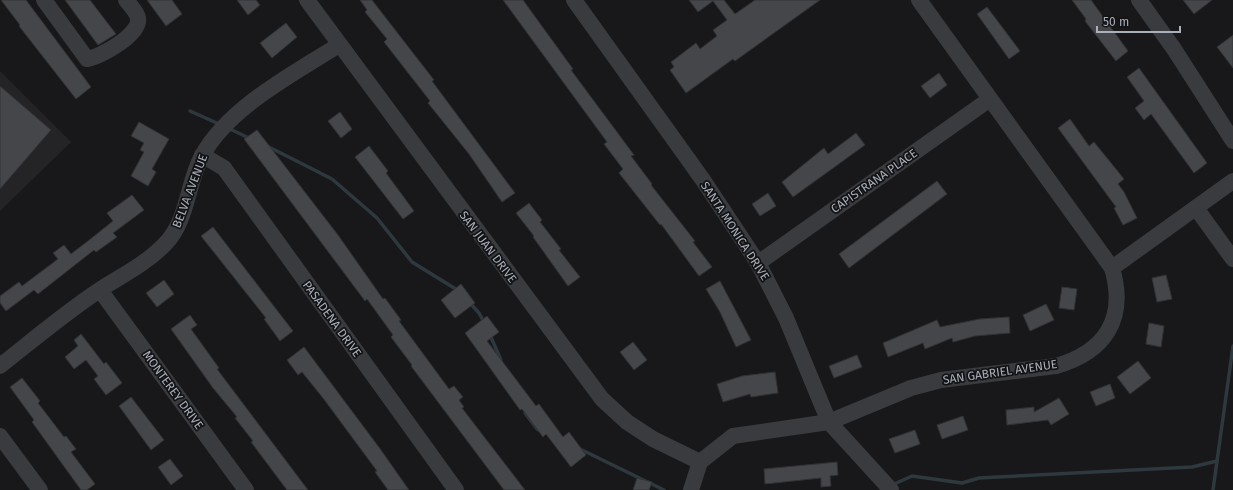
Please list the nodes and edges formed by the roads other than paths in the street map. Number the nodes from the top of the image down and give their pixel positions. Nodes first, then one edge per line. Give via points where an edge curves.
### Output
1 (44, 0) edge
2 (126, 0) edge
3 (307, 0) edge
4 (574, 0) edge
5 (919, 0) edge
6 (1139, 0) edge
7 (339, 45) junction
8 (990, 99) junction
9 (1233, 141) edge
10 (202, 155) junction
11 (1233, 181) edge
12 (1196, 208) junction
13 (1233, 259) edge
14 (758, 263) junction
15 (1112, 268) junction
16 (100, 290) junction
17 (0, 366) edge
18 (829, 422) junction
19 (0, 436) edge
20 (700, 462) junction
21 (40, 490) edge
22 (246, 490) edge
23 (456, 490) edge
24 (691, 490) edge
25 (891, 490) edge

1 - 2 street via 87,59 106,52 125,39 138,25 138,17
3 - 7 street, SAN JUAN DRIVE
4 - 14 street, SANTA MONICA DRIVE via 636,74 702,180
5 - 8 street, SAN GABRIEL AVENUE
6 - 9 street
7 - 10 street, BELVA AVENUE via 272,86 240,111 215,136
7 - 20 street, SAN JUAN DRIVE via 602,399 627,422 653,439
8 - 14 street, CAPISTRANA PLACE
8 - 15 street, SAN GABRIEL AVENUE
10 - 16 street, BELVA AVENUE via 177,228 166,244 148,259
10 - 23 street, PASADENA DRIVE via 224,168
11 - 12 street
12 - 13 street
12 - 15 street
14 - 18 street, SANTA MONICA DRIVE via 786,318
15 - 18 street, SAN GABRIEL AVENUE via 1117,295 1113,321 1098,343 1077,359 1056,366 941,380 911,388
16 - 17 street, BELVA AVENUE
16 - 22 street, MONTEREY DRIVE
18 - 20 street, SAN GABRIEL AVENUE via 733,436
18 - 25 street, SANTA MONICA DRIVE
19 - 21 street
20 - 24 street

